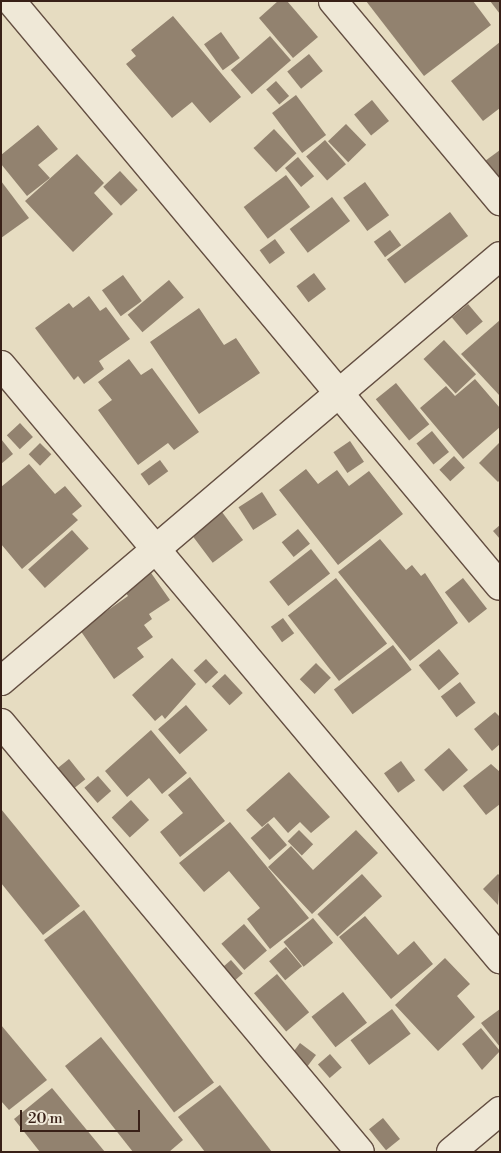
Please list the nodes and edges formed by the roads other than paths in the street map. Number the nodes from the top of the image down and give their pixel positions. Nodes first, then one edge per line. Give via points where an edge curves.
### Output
1 (11, 1) edge
2 (333, 1) edge
3 (500, 201) edge
4 (500, 256) edge
5 (1, 365) edge
6 (336, 396) junction
7 (154, 548) junction
8 (500, 586) edge
9 (1, 681) edge
10 (1, 723) edge
11 (500, 959) edge
12 (500, 1111) edge
13 (360, 1152) edge
14 (451, 1152) edge

1 - 6 street
2 - 3 street
4 - 6 street
5 - 7 street
6 - 7 street
6 - 8 street
7 - 9 street
7 - 11 street
10 - 13 street
12 - 14 street

